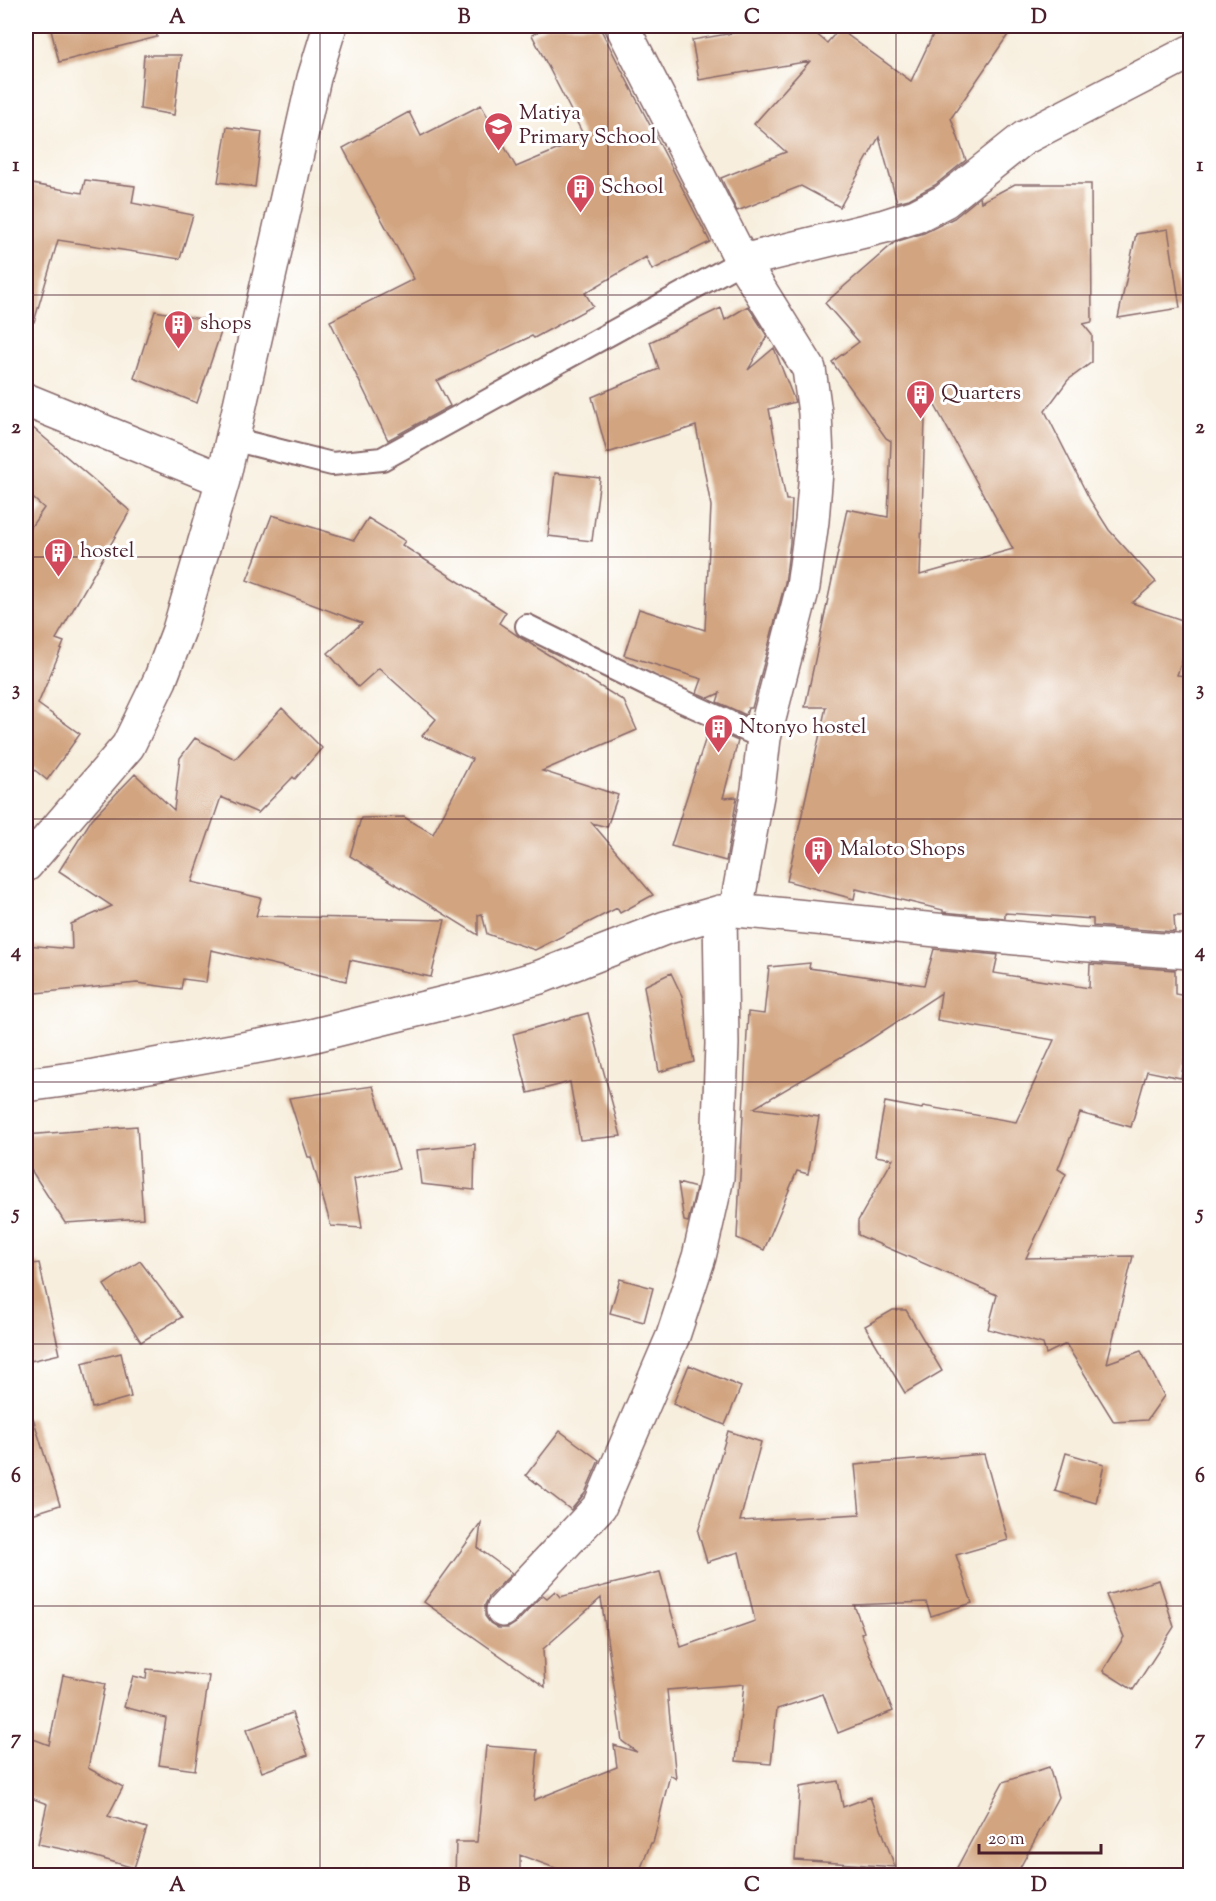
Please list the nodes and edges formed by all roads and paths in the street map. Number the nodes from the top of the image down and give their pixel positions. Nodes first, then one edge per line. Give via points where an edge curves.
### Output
1 (330, 26) edge
2 (622, 26) edge
3 (1191, 51) edge
4 (742, 261) junction
5 (26, 400) edge
6 (232, 439) junction
7 (223, 480) junction
8 (527, 626) dead end
9 (764, 738) junction
10 (26, 865) edge
11 (728, 911) junction
12 (1191, 952) edge
13 (26, 1085) edge
14 (503, 1610) dead end

1 - 6 street via 314,78
2 - 4 street
3 - 4 street via 1024,138 945,201 916,216
4 - 6 lane via 382,459 332,464
4 - 9 street via 809,369 818,459 802,587
5 - 7 street
6 - 7 street
7 - 10 street via 179,630 128,746
8 - 9 lane
9 - 11 street via 758,790
11 - 12 street
11 - 13 street via 665,928 540,977 489,992 303,1038
11 - 14 street via 717,1178 699,1257 673,1336 600,1506

